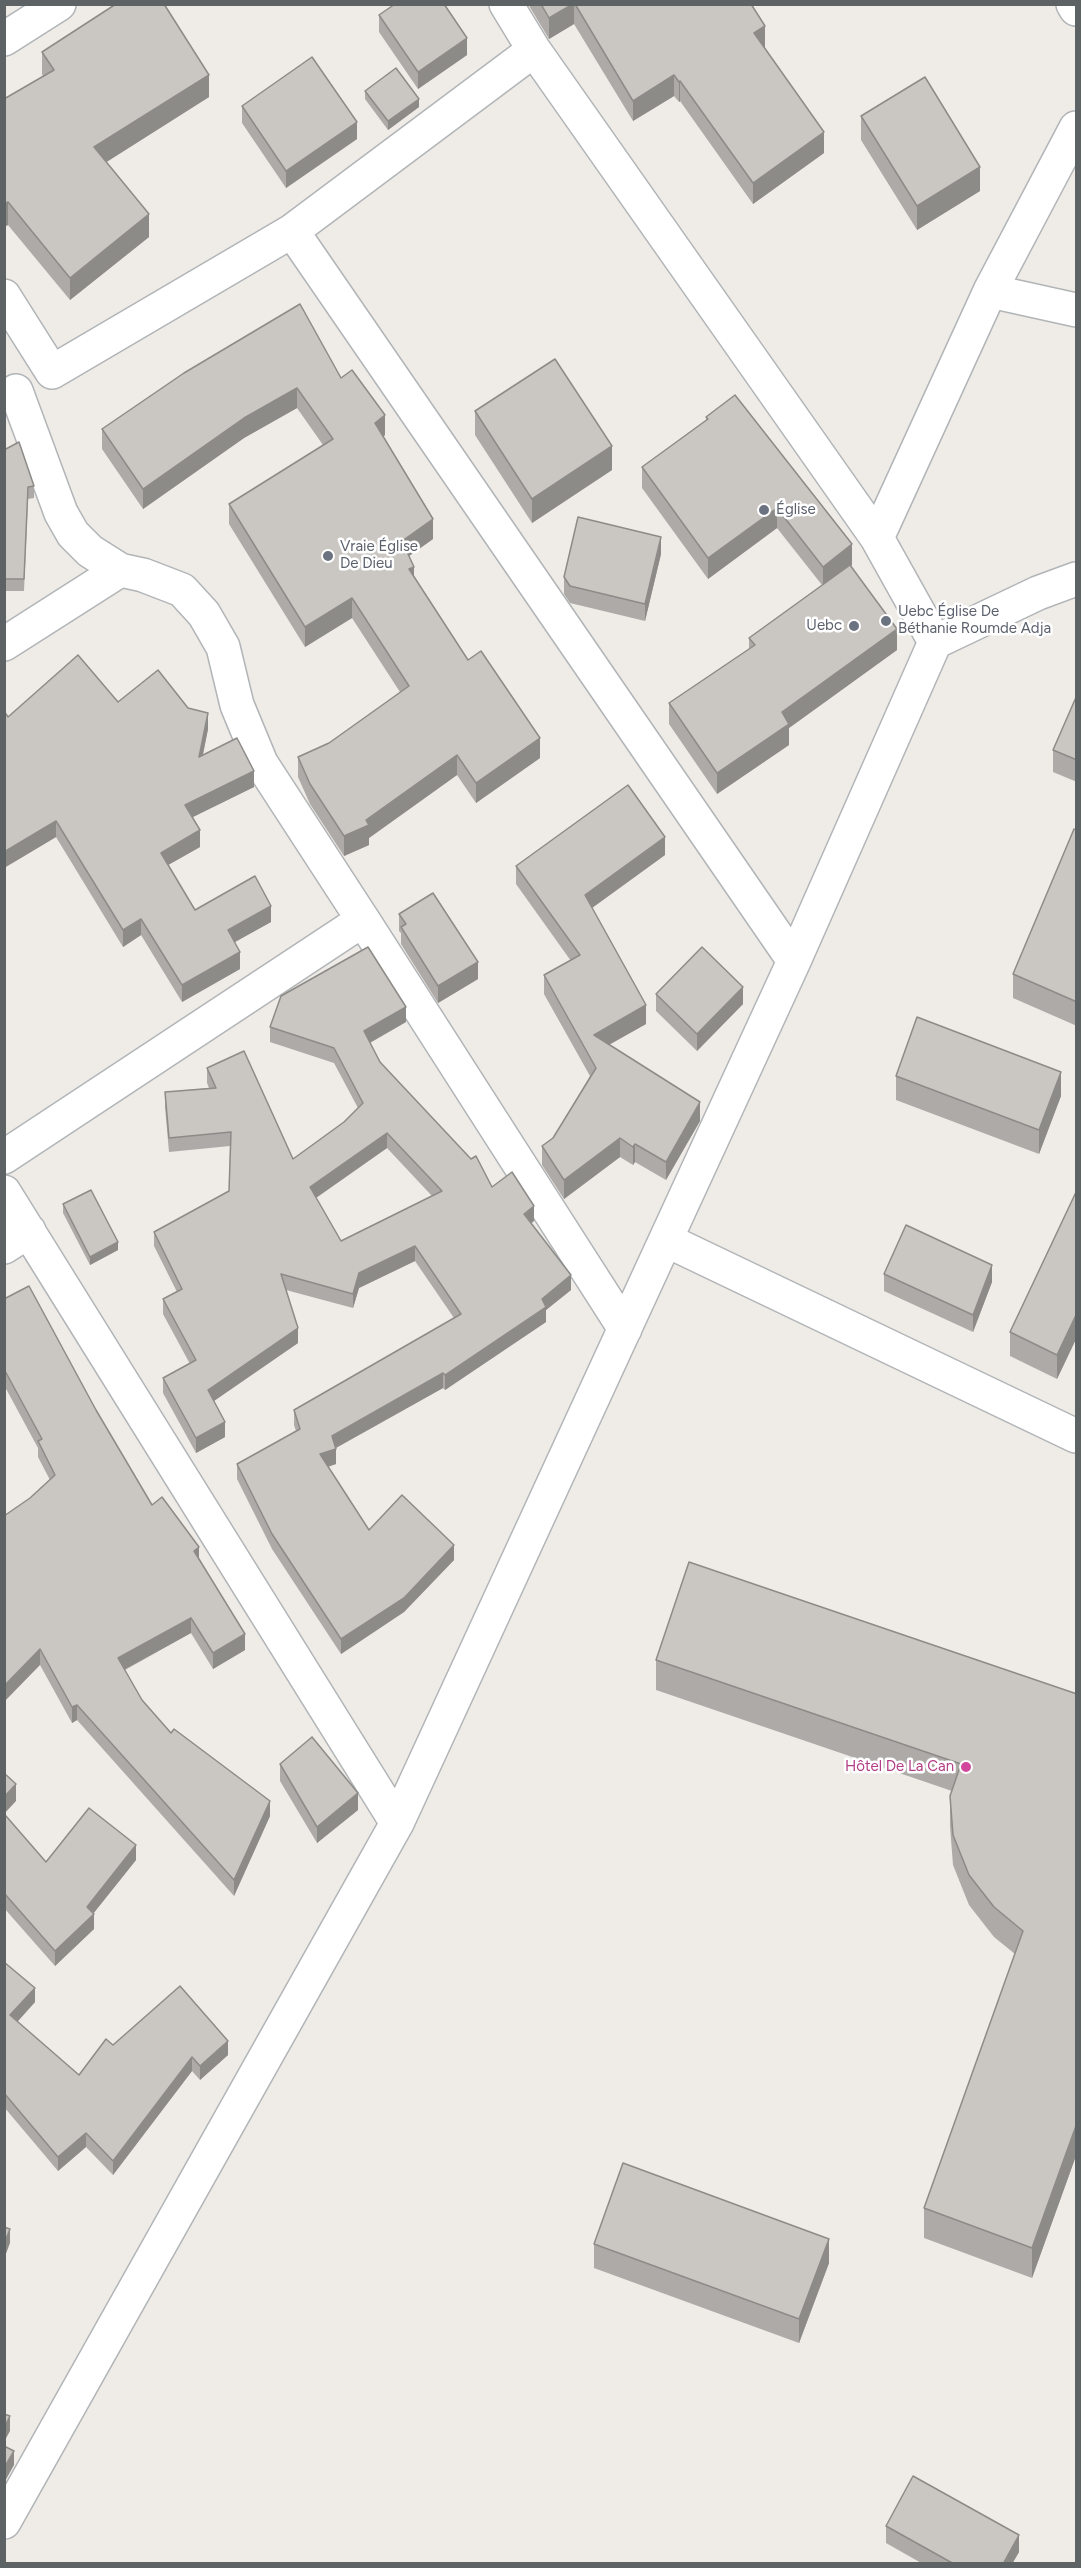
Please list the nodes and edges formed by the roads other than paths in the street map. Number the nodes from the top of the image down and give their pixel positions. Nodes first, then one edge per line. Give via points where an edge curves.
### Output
1 (59, 4) edge
2 (506, 4) edge
3 (1073, 4) edge
4 (1077, 9) edge
5 (4, 39) edge
6 (534, 50) junction
7 (1077, 128) edge
8 (292, 231) junction
9 (990, 291) junction
10 (4, 296) edge
11 (1077, 310) edge
12 (52, 372) junction
13 (10, 394) edge
14 (877, 538) junction
15 (120, 570) junction
16 (1077, 579) edge
17 (935, 642) junction
18 (4, 644) edge
19 (363, 920) junction
20 (794, 961) junction
21 (4, 1157) edge
22 (4, 1192) edge
23 (17, 1239) edge
24 (666, 1240) junction
25 (625, 1329) junction
26 (1077, 1436) edge
27 (398, 1823) junction
28 (4, 2522) edge

1 - 5 street
2 - 6 street
3 - 4 street
6 - 8 street
6 - 14 street
7 - 9 street
8 - 12 street
8 - 20 street
9 - 11 street
9 - 14 street
10 - 12 street
12 - 13 street
13 - 15 street via 73,534 90,551
14 - 17 street
15 - 18 street
15 - 19 street via 182,590 204,614 223,647 237,705 261,763
16 - 17 street via 1038,593
17 - 20 street
19 - 21 street
19 - 25 street
20 - 24 street
22 - 23 street
23 - 27 street
24 - 25 street
24 - 26 street
25 - 27 street
27 - 28 street

